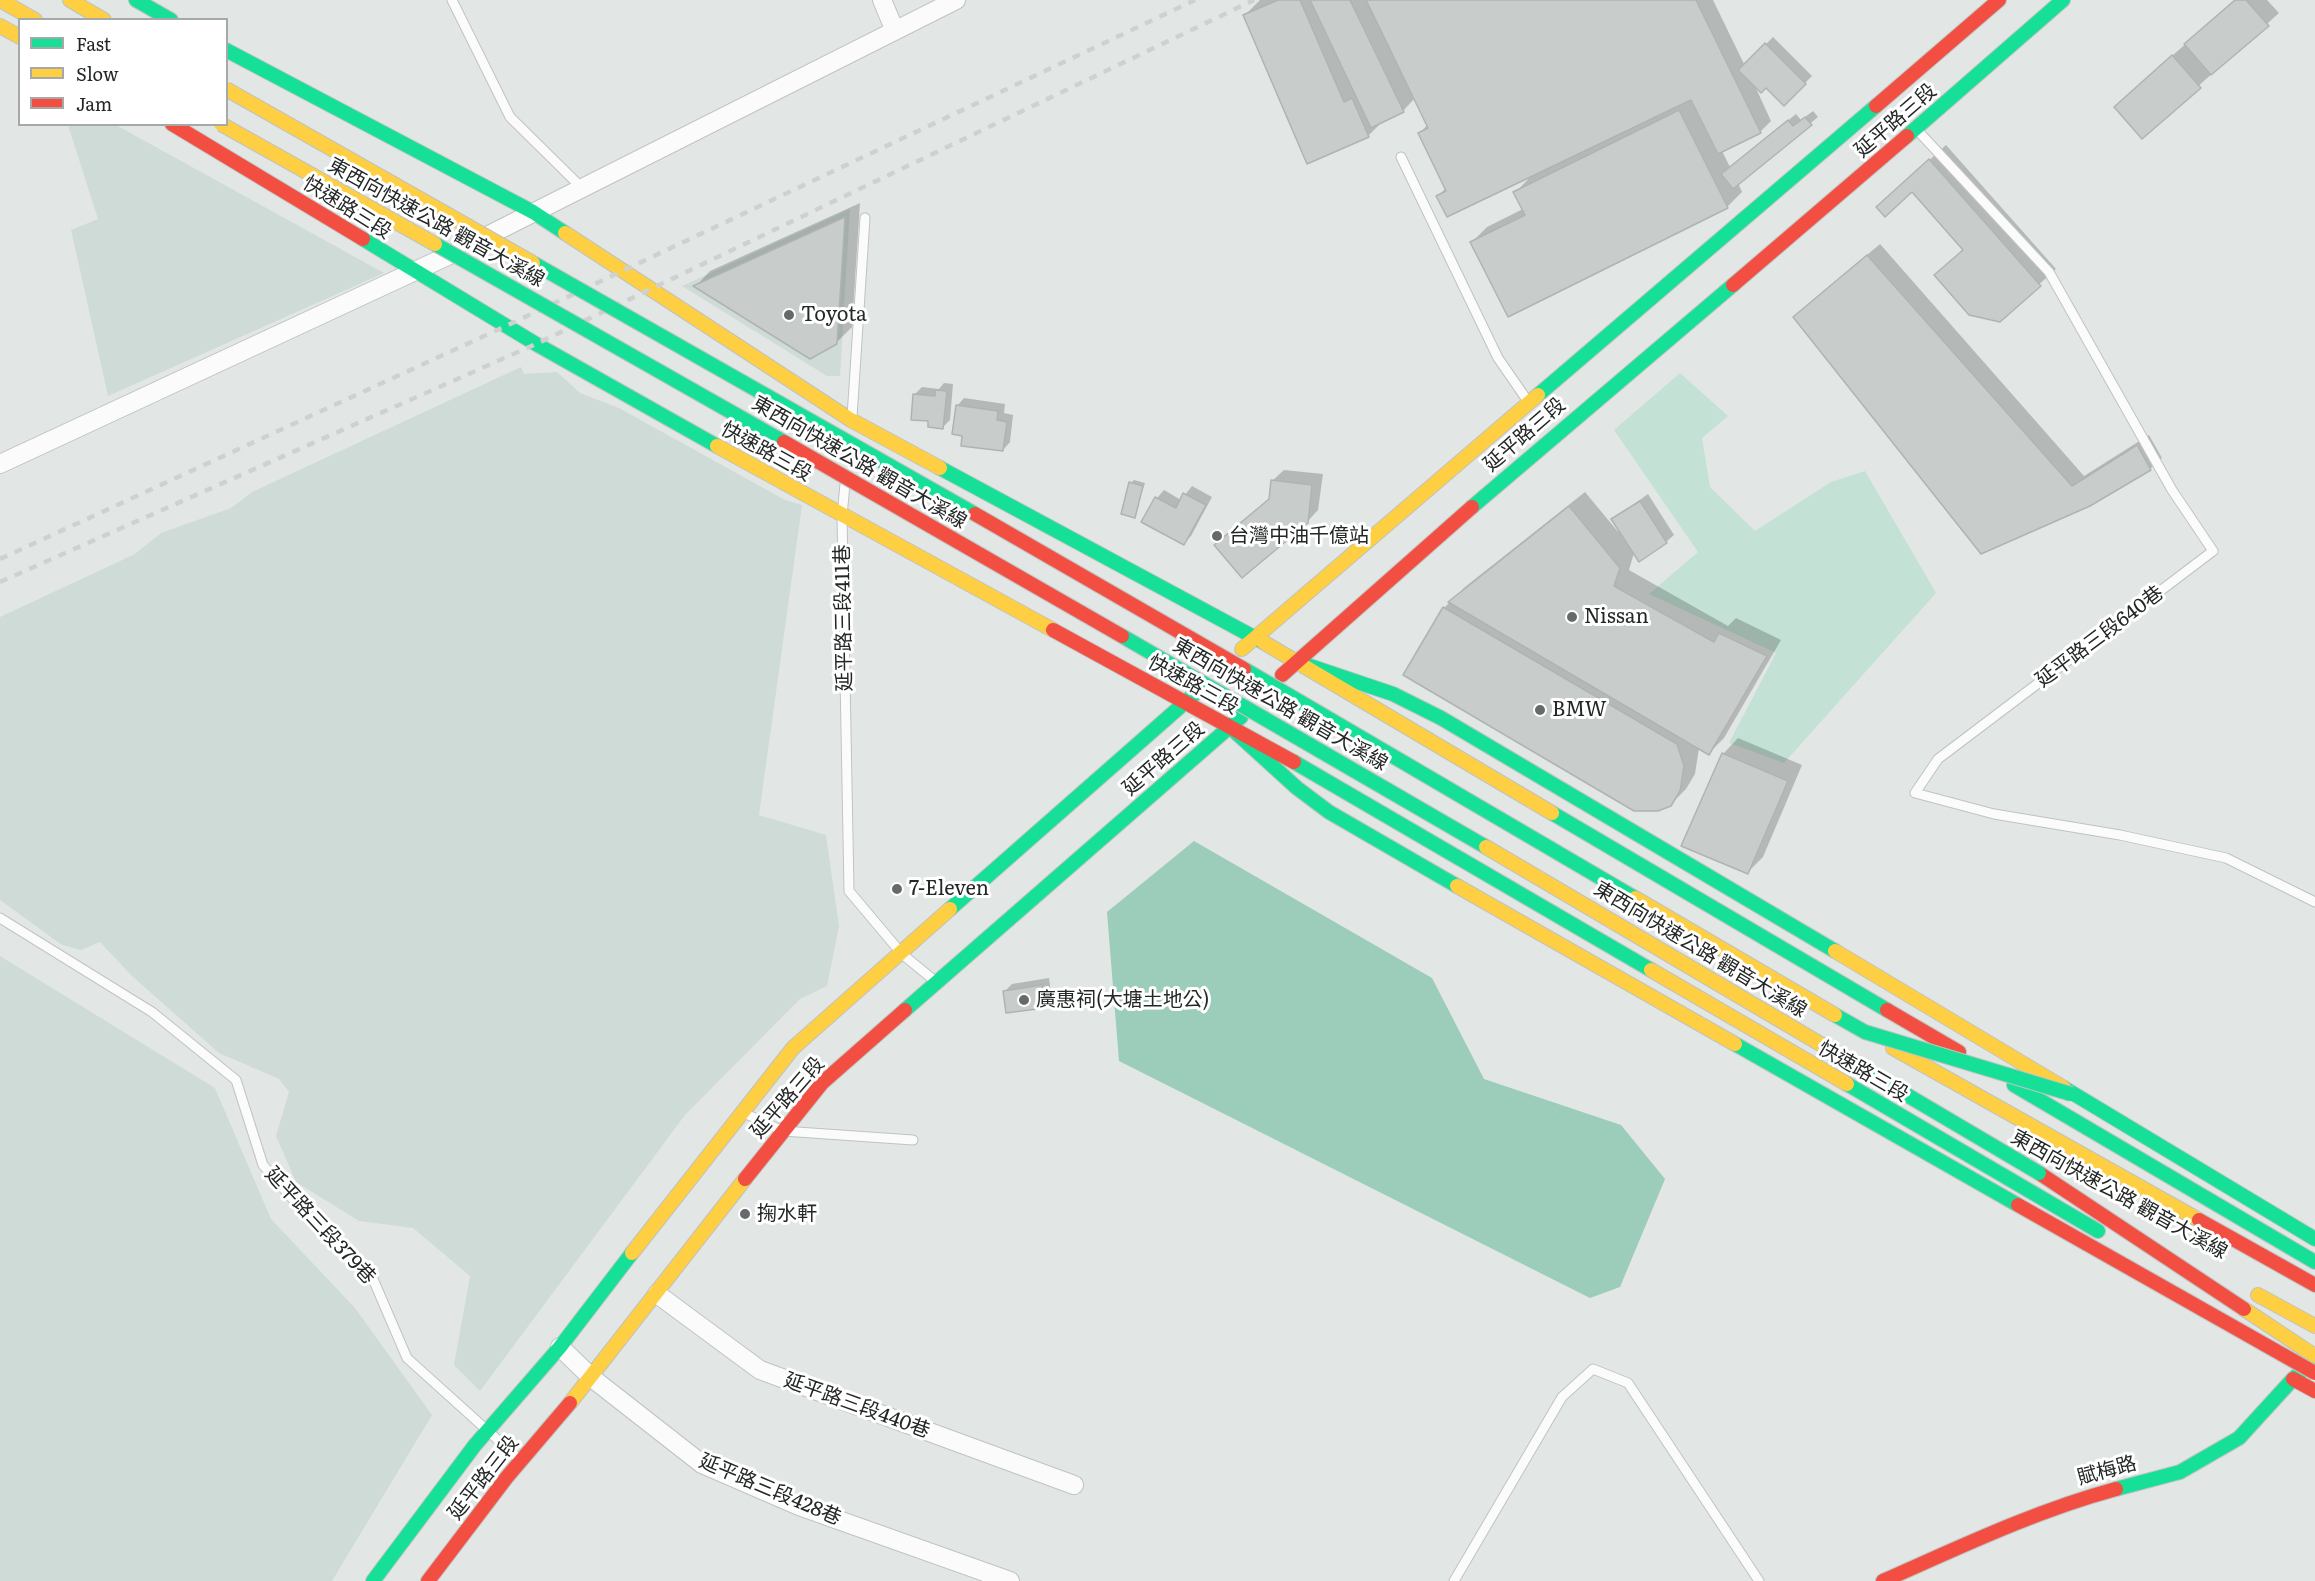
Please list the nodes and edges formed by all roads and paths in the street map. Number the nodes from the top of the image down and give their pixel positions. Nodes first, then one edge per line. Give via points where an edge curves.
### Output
1 (0, 0) edge
2 (70, 0) edge
3 (136, 0) edge
4 (452, 0) edge
5 (882, 0) edge
6 (956, 0) edge
7 (1999, 0) edge
8 (2063, 0) edge
9 (32, 18) edge
10 (101, 18) edge
11 (166, 18) edge
12 (0, 26) edge
13 (895, 31) junction
14 (18, 36) edge
15 (228, 51) edge
16 (228, 90) edge
17 (225, 126) edge
18 (188, 129) edge
19 (1917, 129) junction
20 (1401, 157) dead end
21 (582, 188) junction
22 (533, 212) junction
23 (866, 218) dead end
24 (415, 273) junction
25 (1532, 406) junction
26 (851, 420) junction
27 (848, 452) dead end
28 (847, 463) dead end
29 (0, 464) edge
30 (842, 516) junction
31 (1036, 520) junction
32 (982, 592) junction
33 (1254, 637) junction
34 (1294, 661) junction
35 (1186, 703) junction
36 (1231, 728) junction
37 (2315, 902) edge
38 (0, 918) edge
39 (902, 954) junction
40 (936, 982) junction
41 (1865, 1032) junction
42 (2071, 1094) junction
43 (741, 1112) junction
44 (783, 1131) junction
45 (913, 1140) dead end
46 (2039, 1173) junction
47 (2315, 1239) edge
48 (2315, 1262) edge
49 (2202, 1264) dead end
50 (2315, 1285) edge
51 (2243, 1287) dead end
52 (657, 1294) junction
53 (2315, 1326) edge
54 (560, 1347) junction
55 (2315, 1358) edge
56 (2315, 1373) edge
57 (592, 1378) junction
58 (2293, 1378) junction
59 (2315, 1391) edge
60 (487, 1432) junction
61 (521, 1461) junction
62 (1074, 1485) dead end
63 (1003, 1579) edge
64 (373, 1581) edge
65 (428, 1581) edge
66 (1454, 1581) edge
67 (1759, 1581) edge
68 (1883, 1581) edge

1 - 9 main road
2 - 10 main road
3 - 11 main road
4 - 21 lane via 510,117
5 - 13 street
6 - 13 street
7 - 25 main road, 延平路三段 via 1799,178
8 - 19 main road, 延平路三段
12 - 14 main road
13 - 21 street
15 - 22 main road
16 - 41 main road, 東西向快速公路 觀音大溪線, bridge via 1095,582
17 - 46 main road, 東西向快速公路 觀音大溪線, bridge via 1390,790
18 - 24 main road, 快速路三段
19 - 34 main road, 延平路三段 via 1821,204 1551,431
19 - 37 lane, 延平路三段640巷 via 2049,272 2172,490 2213,551 1938,759 1915,793 1994,814 2226,858
20 - 25 lane via 1498,358
21 - 22 street
22 - 24 street
22 - 26 main road
23 - 26 lane
24 - 29 street
24 - 30 main road, 快速路三段
25 - 33 main road, 延平路三段
26 - 27 lane
26 - 31 main road
28 - 30 lane, 延平路三段411巷
30 - 32 main road, 快速路三段
30 - 39 lane, 延平路三段411巷 via 849,891
31 - 32 street
31 - 33 main road
32 - 35 main road, 快速路三段
33 - 34 main road
33 - 35 main road, 延平路三段
34 - 36 main road, 延平路三段
34 - 42 main road, bridge via 1393,694 1521,765
34 - 48 main road
35 - 36 main road, 快速路三段
35 - 39 main road, 延平路三段
36 - 40 main road, 延平路三段
36 - 55 main road, 快速路三段
36 - 56 main road, bridge via 1329,812
38 - 60 lane, 延平路三段379巷 via 152,1012 236,1080 263,1165 325,1236 373,1279 407,1358
39 - 40 lane, 延平路三段411巷
39 - 43 main road, 延平路三段 via 793,1048
40 - 44 main road, 延平路三段 via 822,1083
41 - 42 main road, bridge
41 - 50 main road, 東西向快速公路 觀音大溪線, bridge
42 - 47 main road
43 - 44 lane
43 - 54 main road, 延平路三段
44 - 45 lane
44 - 52 main road, 延平路三段
46 - 49 main road, 東西向快速公路 觀音大溪線
46 - 55 main road
51 - 53 main road
52 - 57 main road, 延平路三段
52 - 62 street, 延平路三段440巷 via 760,1370
54 - 57 street, 延平路三段428巷
54 - 60 main road, 延平路三段
55 - 58 main road, 賦梅路
57 - 61 main road, 延平路三段
57 - 63 street, 延平路三段428巷 via 702,1464 799,1506
58 - 59 main road
58 - 68 main road, 賦梅路 via 2239,1438 2181,1472 2031,1516
60 - 61 lane, 延平路三段379巷
60 - 64 main road, 延平路三段
61 - 65 main road, 延平路三段
66 - 67 lane via 1562,1396 1593,1370 1628,1383

